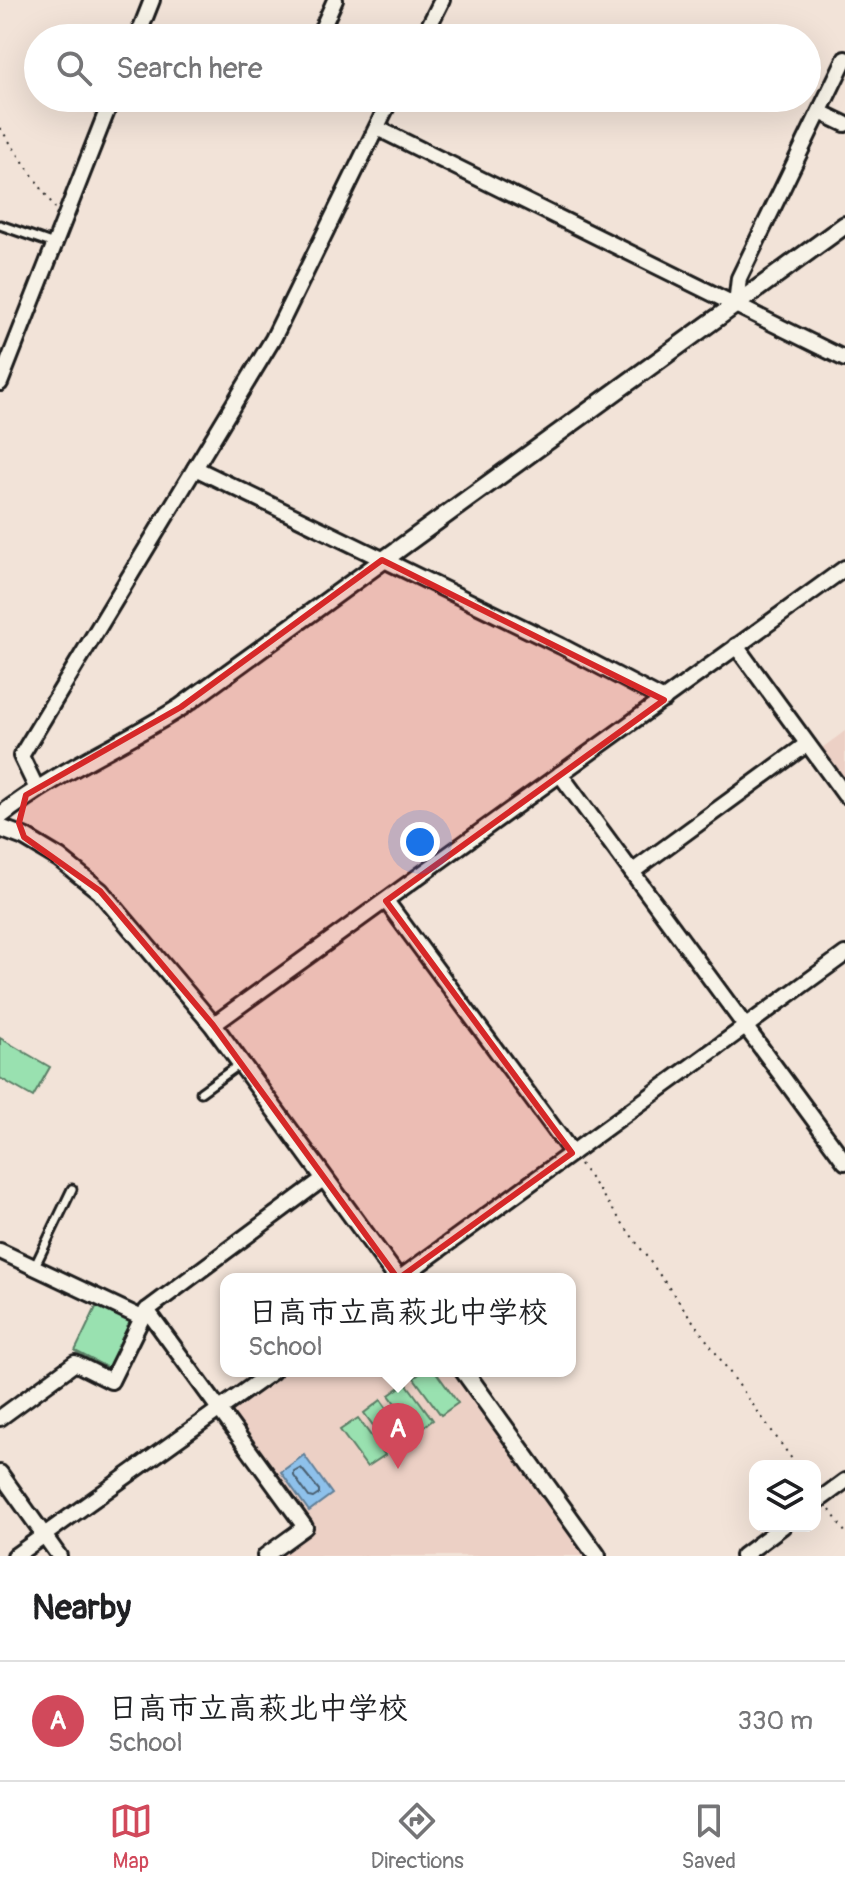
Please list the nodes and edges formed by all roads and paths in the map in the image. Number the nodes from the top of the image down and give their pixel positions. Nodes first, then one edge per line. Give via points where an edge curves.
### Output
1 (152, 0) edge
2 (335, 0) edge
3 (423, 0) edge
4 (441, 4) edge
5 (143, 24) edge
6 (324, 24) edge
7 (430, 24) edge
8 (845, 59) edge
9 (821, 110) edge
10 (106, 112) edge
11 (384, 112) edge
12 (820, 112) joint
13 (845, 124) edge
14 (0, 128) edge
15 (377, 128) junction
16 (64, 218) junction
17 (0, 225) edge
18 (845, 225) edge
19 (54, 244) junction
20 (736, 304) junction
21 (845, 359) edge
22 (0, 383) edge
23 (195, 468) junction
24 (382, 560) junction
25 (845, 568) edge
26 (736, 646) junction
27 (664, 700) junction
28 (807, 744) junction
29 (560, 774) junction
30 (32, 792) junction
31 (845, 795) edge
32 (0, 816) edge
33 (0, 828) edge
34 (24, 837) junction
35 (632, 872) junction
36 (386, 901) junction
37 (845, 954) edge
38 (213, 1025) junction
39 (746, 1025) junction
40 (240, 1064) junction
41 (201, 1092) dead end
42 (572, 1153) junction
43 (845, 1162) edge
44 (323, 1179) junction
45 (72, 1189) dead end
46 (0, 1251) edge
47 (34, 1268) junction
48 (394, 1273) edge
49 (406, 1273) edge
50 (144, 1314) junction
51 (265, 1377) edge
52 (468, 1377) edge
53 (221, 1409) junction
54 (0, 1418) edge
55 (793, 1460) edge
56 (0, 1473) edge
57 (845, 1481) edge
58 (821, 1499) edge
59 (821, 1504) edge
60 (775, 1532) edge
61 (845, 1532) edge
62 (44, 1535) junction
63 (15, 1556) edge
64 (59, 1556) edge
65 (265, 1556) edge
66 (597, 1556) edge
67 (743, 1556) edge

1 - 5 street
2 - 6 street
3 - 4 street
4 - 7 street
8 - 9 street
10 - 16 street
11 - 15 street
12 - 13 street
12 - 20 street via 739,278
14 - 16 path
15 - 20 street
15 - 23 street via 273,339
16 - 19 street
17 - 19 lane
18 - 20 street
19 - 22 street
20 - 21 street
20 - 24 street
23 - 24 street
23 - 30 street via 21,756
24 - 27 street
24 - 30 street via 181,707
25 - 26 street
26 - 27 street
26 - 28 street
27 - 29 street
28 - 31 street
28 - 35 street
29 - 35 street
29 - 36 street
30 - 32 street
30 - 34 street via 19,823
33 - 34 street
34 - 38 street via 100,891
35 - 39 street
36 - 38 street
36 - 42 street
37 - 39 street
38 - 40 street
39 - 42 street
39 - 43 street
40 - 41 lane
40 - 44 street
42 - 49 street
42 - 55 path
44 - 48 street
44 - 50 street
45 - 47 lane
46 - 47 street
47 - 50 street
50 - 53 street
50 - 54 street via 111,1381 75,1363
51 - 53 street
52 - 66 street
53 - 62 street
53 - 65 street via 305,1527
56 - 62 street
57 - 58 street
59 - 61 path
60 - 67 street
62 - 63 street
62 - 64 street

